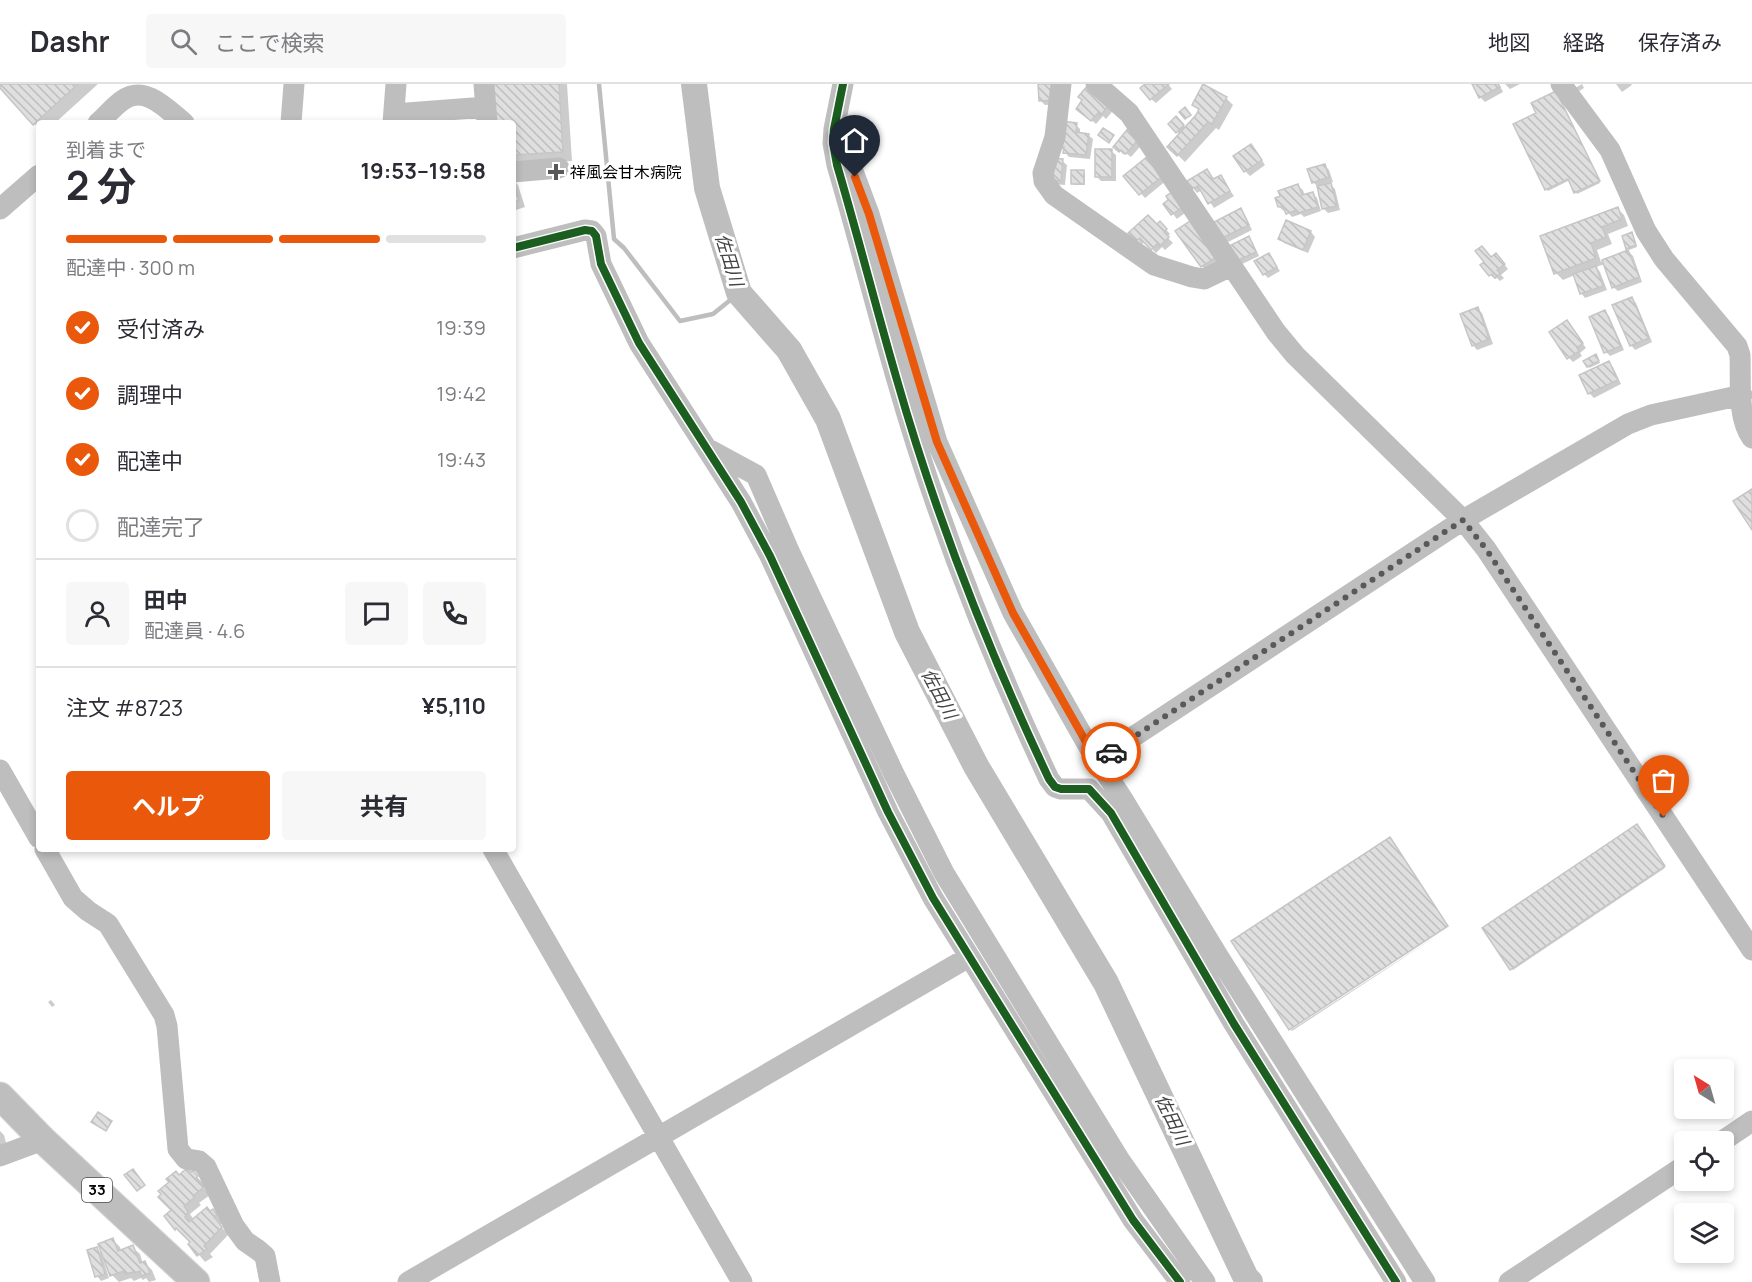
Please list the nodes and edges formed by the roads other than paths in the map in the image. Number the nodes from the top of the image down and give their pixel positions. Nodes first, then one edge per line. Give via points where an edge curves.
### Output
1 (294, 84) edge
2 (396, 84) edge
3 (484, 84) edge
4 (843, 84) edge
5 (856, 84) edge
6 (1060, 84) edge
7 (1096, 84) edge
8 (1561, 84) edge
9 (486, 115) edge
10 (394, 118) edge
11 (101, 120) edge
12 (180, 120) edge
13 (291, 120) edge
14 (559, 168) dead end
15 (516, 172) edge
16 (36, 178) edge
17 (0, 208) edge
18 (516, 248) edge
19 (1231, 266) junction
20 (1742, 395) junction
21 (1752, 438) edge
22 (707, 449) junction
23 (1463, 520) junction
24 (1090, 749) junction
25 (0, 770) edge
26 (1089, 789) junction
27 (36, 833) edge
28 (47, 852) edge
29 (495, 852) edge
30 (1752, 950) edge
31 (969, 957) junction
32 (0, 1096) edge
33 (1752, 1121) edge
34 (1734, 1134) edge
35 (658, 1136) junction
36 (43, 1140) junction
37 (0, 1156) edge
38 (1674, 1173) edge
39 (196, 1282) edge
40 (270, 1282) edge
41 (408, 1282) edge
42 (742, 1282) edge
43 (1180, 1282) edge
44 (1205, 1282) edge
45 (1396, 1282) edge
46 (1425, 1282) edge
47 (1509, 1282) edge

1 - 13 street
2 - 10 street
3 - 9 street
4 - 26 street via 834,129 837,165 897,380 950,544 1049,779 1061,789
5 - 24 street via 846,140 848,158 869,214 937,442 1013,613
6 - 19 street via 1055,137 1043,173 1054,195 1154,265 1204,279
7 - 19 street via 1129,113
8 - 20 street via 1610,150 1646,231 1664,259 1737,346
9 - 10 street
11 - 12 street via 123,100 138,95 155,100
14 - 15 street
16 - 17 street
18 - 22 street via 592,231 601,264 639,344
19 - 23 street via 1295,355
20 - 21 street via 1743,421
20 - 23 street via 1650,415 1628,424
22 - 31 street via 770,556 888,812
22 - 44 street via 756,475 944,873 1119,1159
23 - 24 street via 1101,758
23 - 30 street
24 - 26 street via 1086,770
24 - 46 street
25 - 27 street
26 - 45 street via 1111,813 1234,1024
28 - 40 street via 73,898 108,924 164,1015 178,1149 186,1160 199,1161 206,1167 234,1226 244,1240 265,1256
29 - 35 street
31 - 35 street
31 - 43 street via 1133,1220
32 - 36 main road, 33
33 - 34 street
35 - 41 street
35 - 42 street
36 - 37 street
36 - 39 main road, 33
38 - 47 street

